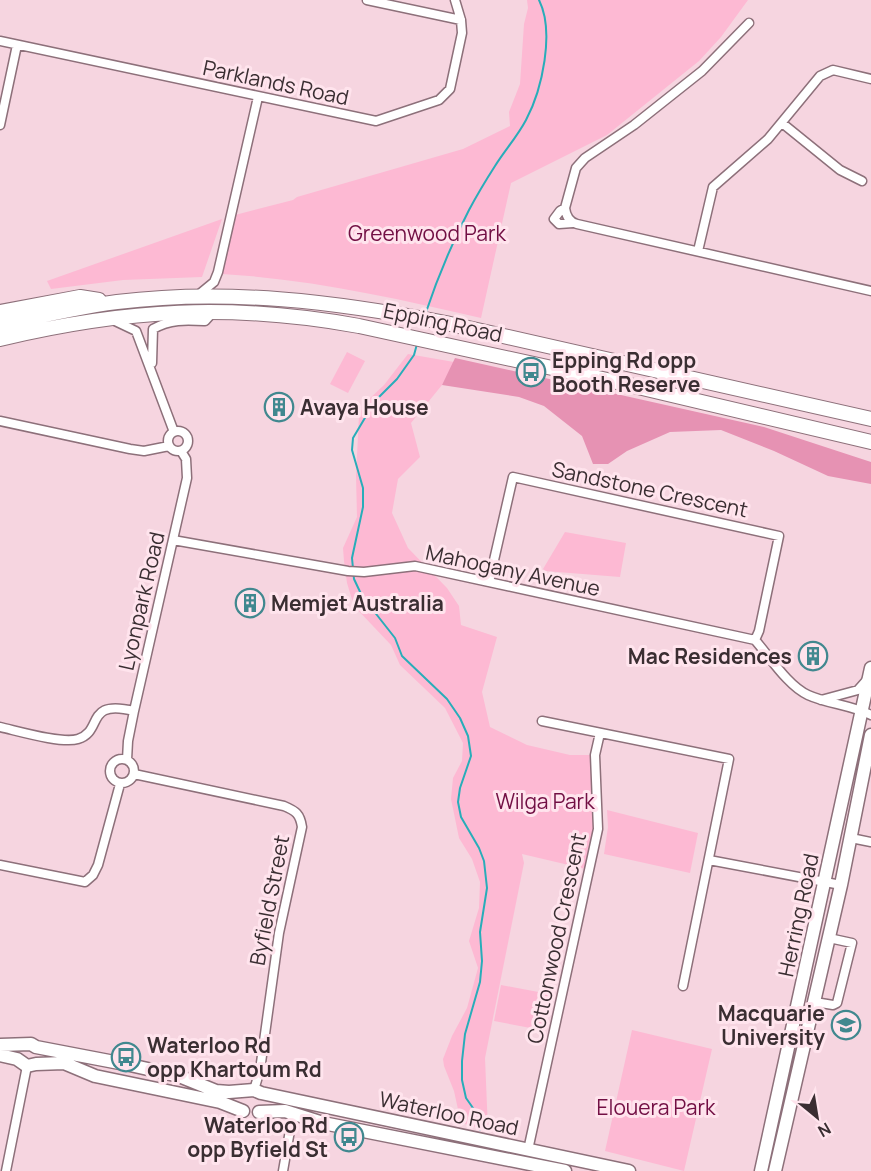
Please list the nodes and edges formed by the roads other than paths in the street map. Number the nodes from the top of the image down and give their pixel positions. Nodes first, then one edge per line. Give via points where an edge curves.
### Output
1 (367, 0) edge
2 (456, 0) edge
3 (461, 20) junction
4 (749, 23) dead end
5 (0, 41) edge
6 (17, 45) junction
7 (871, 79) edge
8 (258, 97) junction
9 (782, 123) junction
10 (0, 125) edge
11 (862, 181) dead end
12 (565, 208) junction
13 (571, 221) junction
14 (698, 251) junction
15 (871, 291) edge
16 (195, 298) junction
17 (119, 302) junction
18 (214, 311) junction
19 (0, 312) edge
20 (103, 318) junction
21 (0, 325) edge
22 (0, 339) edge
23 (151, 368) junction
24 (871, 419) edge
25 (0, 421) edge
26 (174, 432) junction
27 (871, 442) edge
28 (169, 446) junction
29 (181, 451) junction
30 (173, 540) junction
31 (489, 582) junction
32 (755, 640) junction
33 (870, 672) edge
34 (821, 700) junction
35 (134, 711) junction
36 (866, 713) edge
37 (542, 721) dead end
38 (0, 727) edge
39 (600, 733) junction
40 (871, 735) edge
41 (127, 760) junction
42 (134, 774) junction
43 (120, 784) junction
44 (851, 838) junction
45 (871, 842) edge
46 (708, 860) junction
47 (0, 866) edge
48 (825, 882) junction
49 (841, 885) junction
50 (829, 938) junction
51 (683, 986) dead end
52 (815, 1002) junction
53 (0, 1045) edge
54 (23, 1046) junction
55 (36, 1047) junction
56 (0, 1055) edge
57 (27, 1063) junction
58 (254, 1091) junction
59 (243, 1111) junction
60 (259, 1112) junction
61 (293, 1113) junction
62 (528, 1150) junction
63 (6, 1171) edge
64 (283, 1171) edge
65 (565, 1171) edge
66 (629, 1171) edge
67 (761, 1171) edge
68 (775, 1171) edge

1 - 3 street
2 - 3 street, Parklands Road
3 - 8 street, Parklands Road via 462,33 450,89 439,100 376,121
4 - 12 street via 702,71 585,158 576,168
5 - 6 street, Parklands Road
6 - 8 street, Parklands Road
6 - 10 street
7 - 9 street via 833,70 826,72
8 - 16 street via 217,277
9 - 11 street via 840,170
9 - 14 street via 713,187
12 - 13 street
12 - 13 street via 554,219 559,224
13 - 14 street
14 - 15 street
16 - 17 main road, Epping Road
16 - 24 main road, Epping Road via 294,300 446,322
17 - 19 main road via 80,297
17 - 21 main road, Epping Road
18 - 20 main road, Epping Road
18 - 23 street via 205,321 165,322 153,329
18 - 27 main road, Epping Road via 317,318 388,332
20 - 22 main road, Epping Road
20 - 23 street via 136,331
23 - 26 street
25 - 28 street via 130,449 144,451
26 - 28 street via 168,438
26 - 29 street via 188,438 188,446
28 - 29 street
29 - 30 street, Lyonpark Road via 186,459 187,478
30 - 31 street, Mahogany Avenue via 348,571 415,566
30 - 35 street, Lyonpark Road
31 - 32 street, Mahogany Avenue
31 - 32 street, Sandstone Crescent via 513,477 779,536
32 - 34 street via 791,683
33 - 34 street via 858,690
33 - 36 street, Herring Road
34 - 36 street
35 - 38 street via 107,709 97,715 86,736 75,740
35 - 41 street, Lyonpark Road
36 - 48 street, Herring Road
37 - 39 street
39 - 46 street via 729,759
39 - 62 street, Cottonwood Crescent via 595,755 598,829
40 - 44 street, Herring Road
41 - 42 street via 134,766
41 - 43 street via 115,761 110,768 111,776
42 - 43 street via 128,783
42 - 58 street, Byfield Street via 284,806 301,818
43 - 47 street via 98,865 85,882
44 - 45 street
44 - 49 street, Herring Road
46 - 48 street
46 - 51 street
48 - 49 street
48 - 67 street, Herring Road
49 - 50 street, Herring Road
50 - 52 street, Herring Road
50 - 52 street via 852,944 837,1003
52 - 68 street, Herring Road
53 - 54 street
54 - 55 street
54 - 57 street via 18,1054
55 - 57 street via 40,1057
55 - 58 street, Waterloo Road via 179,1076 216,1091
56 - 57 street
57 - 59 street via 64,1063 95,1076 220,1102
57 - 63 street
58 - 59 street via 239,1100
58 - 60 street via 264,1105
58 - 62 street, Waterloo Road
59 - 60 street
60 - 61 street, Waterloo Road
61 - 64 street
61 - 65 street, Waterloo Road
62 - 66 street, Waterloo Road

